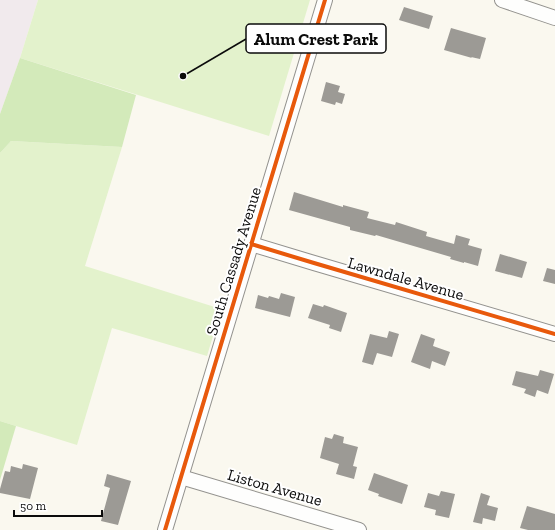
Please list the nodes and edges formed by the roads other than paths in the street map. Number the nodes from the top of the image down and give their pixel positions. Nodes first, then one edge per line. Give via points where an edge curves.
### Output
1 (325, 0) edge
2 (502, 0) edge
3 (555, 18) edge
4 (251, 244) junction
5 (555, 334) edge
6 (181, 477) junction
7 (165, 530) edge
8 (359, 530) edge

1 - 4 street, South Cassady Avenue
2 - 3 street
4 - 5 street, Lawndale Avenue
4 - 6 street, South Cassady Avenue
6 - 7 street, South Cassady Avenue
6 - 8 street, Liston Avenue

